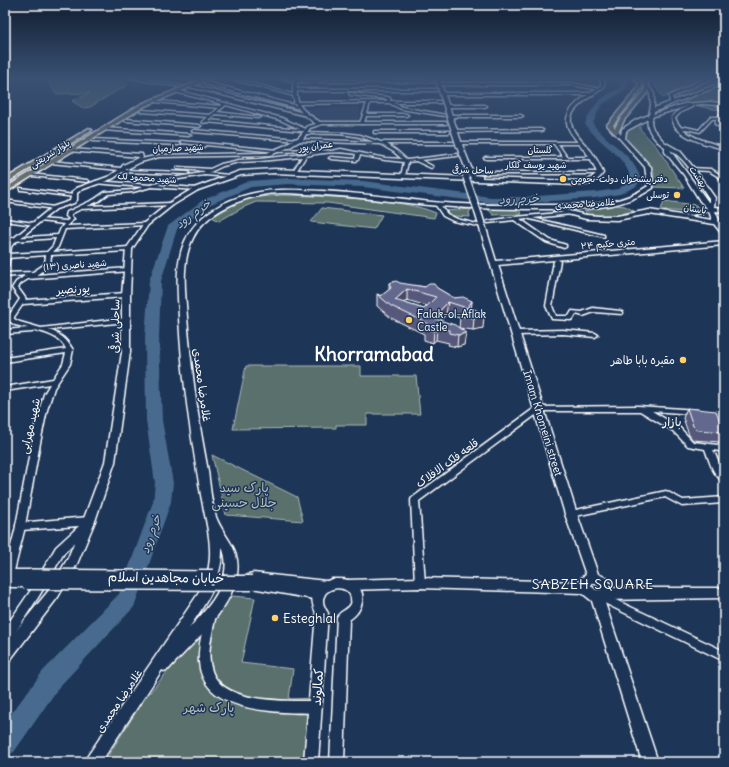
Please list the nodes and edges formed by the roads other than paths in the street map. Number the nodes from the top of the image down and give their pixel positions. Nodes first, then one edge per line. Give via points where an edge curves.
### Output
1 (130, 114) edge
2 (173, 114) edge
3 (184, 114) edge
4 (213, 114) edge
5 (227, 114) edge
6 (231, 114) junction
7 (256, 114) edge
8 (299, 114) edge
9 (440, 114) edge
10 (570, 114) edge
11 (618, 114) edge
12 (627, 114) edge
13 (651, 114) joint
14 (677, 114) edge
15 (723, 114) edge
16 (260, 115) junction
17 (365, 115) joint
18 (406, 115) joint
19 (447, 115) junction
20 (170, 116) dead end
21 (211, 116) junction
22 (307, 116) joint
23 (521, 116) dead end
24 (719, 118) junction
25 (126, 120) dead end
26 (165, 120) dead end
27 (205, 121) junction
28 (638, 121) junction
29 (252, 122) dead end
30 (446, 122) junction
31 (161, 123) junction
32 (222, 123) junction
33 (362, 123) junction
34 (408, 123) junction
35 (319, 124) junction
36 (649, 124) junction
37 (200, 126) junction
38 (94, 127) dead end
39 (104, 129) junction
40 (678, 129) junction
41 (724, 129) edge
42 (541, 130) dead end
43 (194, 131) junction
44 (452, 131) junction
45 (472, 131) junction
46 (147, 132) junction
47 (305, 132) junction
48 (375, 132) dead end
49 (616, 132) junction
50 (189, 135) junction
51 (623, 139) junction
52 (93, 140) dead end
53 (298, 140) junction
54 (181, 143) junction
55 (384, 143) junction
56 (456, 143) junction
57 (476, 143) junction
58 (555, 143) junction
59 (581, 143) junction
60 (204, 144) junction
61 (667, 147) junction
62 (724, 148) edge
63 (70, 150) junction
64 (173, 150) dead end
65 (277, 150) junction
66 (321, 151) junction
67 (194, 153) dead end
68 (359, 153) junction
69 (305, 155) junction
70 (457, 155) junction
71 (331, 158) dead end
72 (486, 158) dead end
73 (566, 158) junction
74 (593, 158) junction
75 (417, 160) junction
76 (406, 161) junction
77 (51, 162) junction
78 (431, 167) dead end
79 (28, 168) junction
80 (178, 168) dead end
81 (41, 169) junction
82 (122, 170) junction
83 (212, 170) junction
84 (295, 171) junction
85 (694, 172) junction
86 (600, 173) junction
87 (202, 174) junction
88 (686, 174) junction
89 (403, 175) junction
90 (14, 176) junction
91 (29, 176) junction
92 (229, 176) junction
93 (470, 176) junction
94 (724, 179) edge
95 (87, 181) dead end
96 (5, 182) edge
97 (96, 182) junction
98 (561, 183) junction
99 (152, 186) junction
100 (22, 189) dead end
101 (196, 189) junction
102 (5, 191) edge
103 (74, 196) junction
104 (712, 198) junction
105 (5, 201) edge
106 (171, 204) junction
107 (437, 204) junction
108 (582, 206) junction
109 (520, 207) junction
110 (548, 207) junction
111 (724, 207) edge
112 (54, 208) junction
113 (76, 208) junction
114 (711, 210) junction
115 (724, 210) edge
116 (561, 211) junction
117 (570, 213) junction
118 (672, 215) junction
119 (526, 216) junction
120 (586, 217) junction
121 (483, 218) junction
122 (515, 218) junction
123 (5, 220) edge
124 (455, 220) junction
125 (37, 222) junction
126 (716, 222) junction
127 (68, 223) junction
128 (146, 224) junction
129 (63, 228) junction
130 (724, 233) edge
131 (59, 236) junction
132 (602, 236) dead end
133 (14, 239) junction
134 (724, 243) edge
135 (564, 246) dead end
136 (724, 246) edge
137 (129, 249) junction
138 (49, 253) junction
139 (8, 256) junction
140 (557, 262) junction
141 (496, 264) junction
142 (5, 267) edge
143 (128, 270) junction
144 (33, 273) junction
145 (5, 275) edge
146 (24, 278) junction
147 (126, 295) junction
148 (22, 302) junction
149 (620, 313) dead end
150 (8, 316) edge
151 (126, 320) junction
152 (36, 329) junction
153 (5, 332) edge
154 (516, 333) junction
155 (595, 334) dead end
156 (70, 350) junction
157 (5, 360) edge
158 (55, 381) junction
159 (5, 389) edge
160 (638, 408) junction
161 (539, 409) junction
162 (699, 412) edge
163 (724, 444) edge
164 (708, 447) junction
165 (724, 478) edge
166 (724, 500) edge
167 (571, 514) junction
168 (210, 516) junction
169 (89, 521) junction
170 (21, 526) junction
171 (6, 577) edge
172 (593, 578) junction
173 (420, 583) junction
174 (347, 585) junction
175 (585, 588) junction
176 (322, 590) junction
177 (724, 593) edge
178 (602, 596) junction
179 (211, 613) junction
180 (5, 638) edge
181 (5, 655) edge
182 (724, 656) edge
183 (144, 686) junction
184 (315, 707) junction
185 (92, 762) edge
186 (311, 762) edge
187 (337, 762) edge
188 (650, 762) edge

1 - 39 main road, بلوار شریعتی
2 - 20 street
3 - 21 street
4 - 21 street
5 - 6 street
6 - 16 street
6 - 32 street
7 - 16 street
8 - 22 street
9 - 19 street
10 - 59 main road via 571,129
11 - 49 main road via 610,125
12 - 49 main road
13 - 28 main road
13 - 36 main road
14 - 40 street via 673,118
15 - 24 street
16 - 29 street
16 - 47 street via 281,119
17 - 18 street
17 - 33 street
18 - 34 street
19 - 23 street
19 - 30 main road
19 - 44 main road
21 - 27 street
22 - 35 street
24 - 40 street via 711,118 700,131
24 - 41 street via 717,124
25 - 31 street
26 - 31 street
27 - 32 street
27 - 37 street
28 - 36 main road
28 - 51 main road via 624,130
30 - 34 street
30 - 44 main road
31 - 37 street
31 - 46 street
32 - 47 street
33 - 34 street
33 - 35 street
35 - 47 street, شهید صارمیان via 309,127
36 - 61 main road, بهشت
37 - 43 street
38 - 79 main road, بلوار شریعتی
39 - 46 street
39 - 63 main road, بلوار شریعتی
40 - 62 street
42 - 45 street
43 - 50 street
43 - 53 street
44 - 45 street
44 - 48 street
44 - 56 main road
45 - 57 street
46 - 50 street
47 - 53 street, شهید صارمیان
47 - 55 street via 344,133
49 - 51 main road, غلامرضا محمدی
50 - 54 street
51 - 108 main road, غلامرضا محمدی via 648,167 651,187 644,193 622,202
52 - 54 street
53 - 55 street
53 - 65 street, شهید صارمیان
54 - 60 street
54 - 64 street
55 - 56 street
55 - 76 street
56 - 57 street
56 - 70 main road
56 - 93 main road
57 - 58 street
58 - 59 street
58 - 73 street
59 - 74 main road
60 - 65 street
60 - 67 street
61 - 85 main road, بهشت via 678,152
61 - 88 main road, بهشت via 668,152
63 - 77 main road, بلوار شریعتی
63 - 82 street via 141,155 142,157 124,166
65 - 66 street
65 - 82 street, شهید صارمیان via 257,155 159,156 143,159
66 - 68 street, عمران پور via 344,150
66 - 69 street, عمران پور
68 - 71 street via 356,160
68 - 76 street, عمران پور
69 - 83 street, عمران پور via 232,162
69 - 84 street
70 - 75 street, عمران پور
70 - 93 main road
72 - 73 street, گلستان
73 - 74 street, گلستان
74 - 86 main road
75 - 76 street, عمران پور
75 - 78 street
76 - 89 street
77 - 81 main road, بلوار شریعتی
77 - 82 street
79 - 81 main road
79 - 90 main road, بلوار شریعتی
80 - 83 street
81 - 91 main road, بلوار شریعتی
82 - 87 street
82 - 97 street, شهید صارمیان via 112,177
83 - 87 street, عمران پور
84 - 89 main road, ساحل شرقی
84 - 92 main road via 256,171
85 - 88 main road
85 - 94 street via 710,170
85 - 104 main road, بهشت
86 - 93 street, شهید یوسف گلکار
86 - 98 main road via 596,179 589,182
87 - 92 street
87 - 99 street
88 - 114 main road, بهشت
89 - 93 main road
89 - 98 main road, ساحل شرقی
90 - 91 main road
90 - 96 main road, بلوار شریعتی
91 - 95 street
91 - 102 main road, بلوار شریعتی
92 - 101 main road
93 - 98 main road
93 - 121 main road, Imam Khomeini street
97 - 99 street, شهید محمود لک
97 - 103 street, شهید صارمیان via 79,189
99 - 101 street, شهید محمود لک
99 - 113 street via 130,192 107,193
100 - 103 street
101 - 106 main road
103 - 112 street, شهید صارمیان via 72,202
104 - 111 main road
104 - 114 main road, بهشت
105 - 112 street
106 - 113 street
106 - 128 main road
107 - 109 main road, غلامرضا محمدی via 462,209
107 - 124 street via 445,215
107 - 168 main road, غلامرضا محمدی via 354,195 271,192 255,194 231,203 216,211 194,230 188,240 183,261 184,343 190,397
108 - 110 main road, غلامرضا محمدی
108 - 120 main road via 581,213
109 - 110 main road, غلامرضا محمدی
109 - 119 street
110 - 116 main road, باستان
112 - 125 street, شهید صارمیان
113 - 127 street via 68,213 72,219
114 - 115 main road, باستان
114 - 118 main road, باستان
114 - 126 main road
116 - 117 main road, باستان
116 - 119 street
117 - 119 street
117 - 120 main road, باستان
118 - 120 main road, باستان via 643,212 617,218
118 - 126 main road, باستان
119 - 121 street
119 - 122 street
119 - 132 street
121 - 122 street
121 - 124 street
121 - 124 street
121 - 141 main road, Imam Khomeini street
122 - 135 street via 548,241
123 - 125 street
125 - 127 street
125 - 133 street, شهید صارمیان
126 - 130 main road
127 - 129 street
128 - 129 street
128 - 137 main road
129 - 131 street
131 - 133 street
131 - 138 street
133 - 139 street via 8,246
134 - 141 main road, ۲۴ متری حکیم
136 - 140 main road, ۲۴ متری حکیم
137 - 138 street
137 - 143 main road, ساحلی شرقی
138 - 139 street
138 - 144 street via 48,265
139 - 142 street
140 - 141 main road, ۲۴ متری حکیم
140 - 149 street via 549,306 554,318 571,318 574,312 583,314 593,310
141 - 154 main road, Imam Khomeini street
143 - 146 street, شهید ناصری (۱۳)
143 - 147 main road, ساحلی شرقی
144 - 145 street
144 - 146 street
146 - 148 street via 15,288 23,299
147 - 148 street, پورنصیر
147 - 151 main road, ساحلی شرقی
148 - 150 street
150 - 152 street via 13,321
151 - 152 street
151 - 169 main road, ساحلی شرقی via 126,352 110,462
152 - 153 street
152 - 156 street via 58,335 68,344
154 - 155 street
154 - 161 main road, Imam Khomeini street
156 - 157 street
156 - 158 street, شهید مهرابی via 69,359
158 - 159 street
158 - 170 street, شهید مهرابی via 42,415
160 - 161 street
160 - 162 street
160 - 164 street via 657,416 676,429 691,444
161 - 167 main road, Imam Khomeini street
161 - 173 street, قلعه فلک الافلاک via 415,500
163 - 164 street via 719,448
164 - 165 street
166 - 167 street via 682,503 666,494
167 - 172 main road, Imam Khomeini street
168 - 179 main road via 232,561 224,596
168 - 183 main road, غلامرضا محمدی via 216,548 215,568 204,597
169 - 170 street
169 - 180 street via 60,550
169 - 181 main road, ساحلی شرقی via 73,560 54,593
170 - 171 street, شهید مهرابی
171 - 176 main road, خیابان مجاهدین اسلام, bridge via 253,580
172 - 175 main road via 585,582
172 - 178 main road via 606,585 607,591
173 - 174 main road
173 - 175 main road
174 - 176 street via 336,583
174 - 187 street, کمالوند via 355,592 357,602 352,611 343,617
175 - 178 main road via 590,594
176 - 184 street, کمالوند via 317,604 322,613
177 - 178 main road
178 - 182 street
178 - 188 main road
179 - 183 main road
179 - 184 street via 204,654 208,676 216,688 228,697 268,705
183 - 185 main road, غلامرضا محمدی
184 - 186 street, کمالوند

